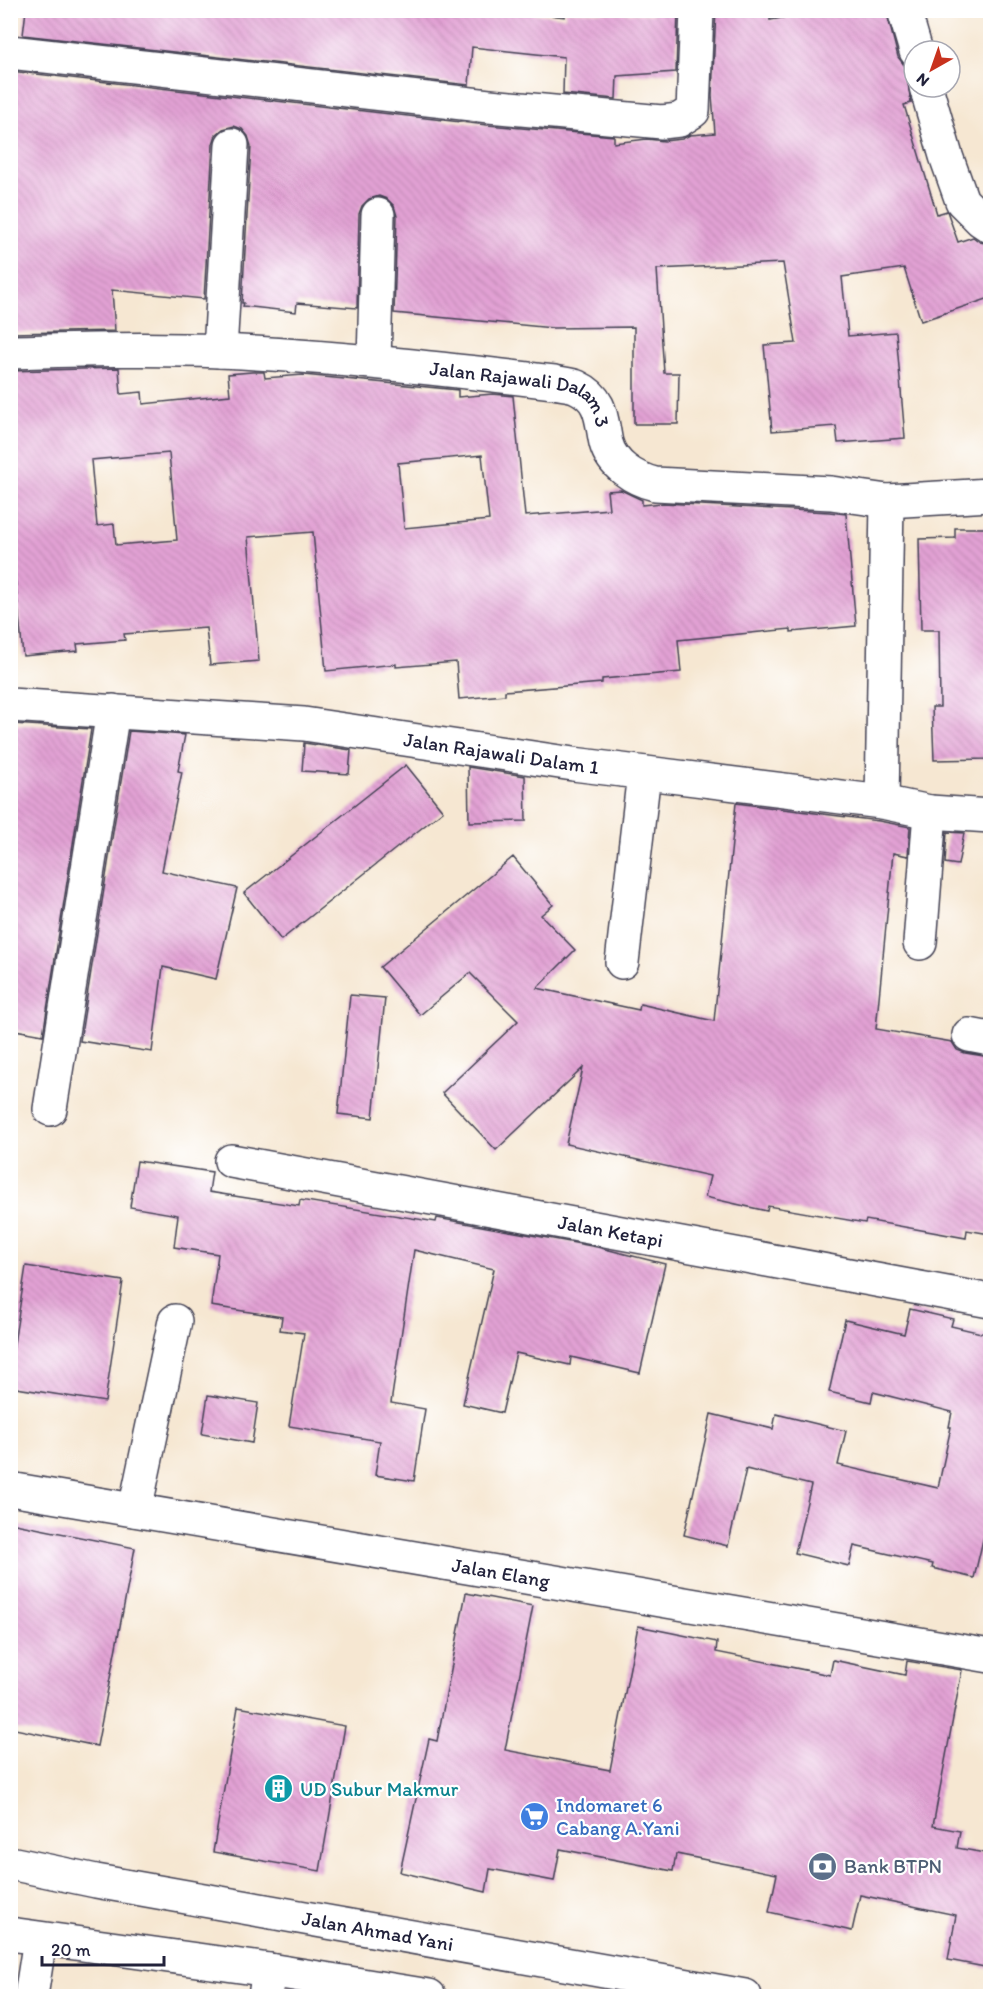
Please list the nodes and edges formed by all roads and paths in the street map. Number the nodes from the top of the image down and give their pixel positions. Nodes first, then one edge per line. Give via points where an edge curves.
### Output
1 (697, 10) edge
2 (904, 10) edge
3 (912, 39) edge
4 (10, 52) edge
5 (929, 99) edge
6 (232, 145) dead end
7 (378, 215) dead end
8 (990, 226) edge
9 (220, 351) junction
10 (10, 352) edge
11 (374, 361) junction
12 (990, 495) edge
13 (887, 501) junction
14 (10, 705) edge
15 (113, 711) junction
16 (644, 773) junction
17 (882, 802) junction
18 (930, 812) junction
19 (990, 816) edge
20 (920, 943) dead end
21 (622, 962) dead end
22 (50, 1109) dead end
23 (231, 1161) dead end
24 (990, 1301) edge
25 (175, 1321) dead end
26 (10, 1489) edge
27 (135, 1510) junction
28 (990, 1656) edge
29 (10, 1863) edge
30 (25, 1937) edge
31 (267, 1983) edge
32 (31, 1996) edge
33 (429, 1996) edge
34 (745, 1996) edge

1 - 4 street via 693,111 679,120 662,122
2 - 3 street
5 - 8 street via 962,201
6 - 9 street
7 - 11 street
9 - 10 street, Jalan Rajawali Dalam 3 via 139,348
9 - 11 street, Jalan Rajawali Dalam 3
11 - 13 street, Jalan Rajawali Dalam 3 via 577,387 597,404 611,454 627,472 644,482 831,493
12 - 13 street, Jalan Rajawali Dalam 3
13 - 17 street
14 - 15 street, Jalan Rajawali Dalam 1
15 - 16 street, Jalan Rajawali Dalam 1 via 304,724
15 - 22 street
16 - 17 street, Jalan Rajawali Dalam 1
16 - 21 street
17 - 18 street, Jalan Rajawali Dalam 1
18 - 19 street, Jalan Rajawali Dalam 1
18 - 20 street
23 - 24 street, Jalan Ketapi
25 - 27 street
26 - 27 street, Jalan Elang
27 - 28 street, Jalan Elang
29 - 34 street, Jalan Ahmad Yani
30 - 31 street
30 - 32 street
31 - 33 street

